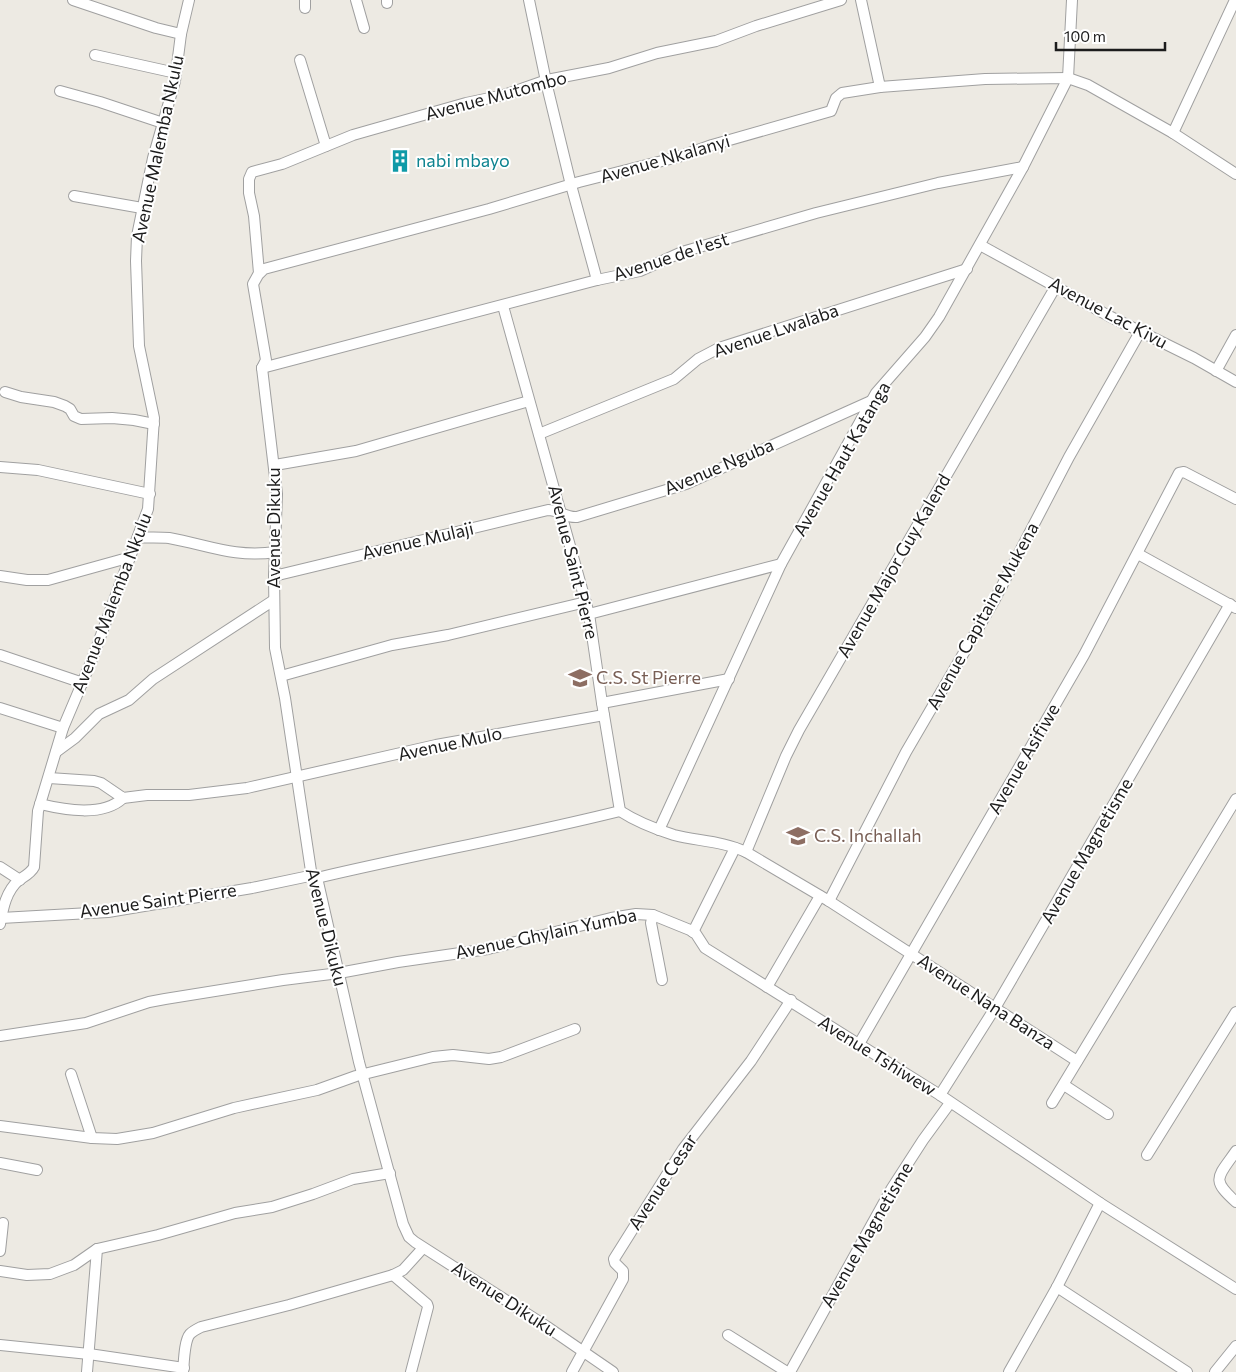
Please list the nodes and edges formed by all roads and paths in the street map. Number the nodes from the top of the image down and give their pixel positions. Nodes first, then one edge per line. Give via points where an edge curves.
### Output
1 (73, 0) edge
2 (188, 0) edge
3 (356, 0) edge
4 (529, 0) edge
5 (841, 0) edge
6 (861, 0) edge
7 (1072, 0) edge
8 (1235, 0) edge
9 (364, 28) dead end
10 (182, 34) junction
11 (95, 55) dead end
12 (300, 60) dead end
13 (176, 73) junction
14 (1068, 78) junction
15 (547, 80) junction
16 (880, 87) junction
17 (60, 91) dead end
18 (163, 123) junction
19 (1173, 133) junction
20 (326, 146) junction
21 (1022, 167) junction
22 (1236, 174) edge
23 (570, 186) junction
24 (74, 196) dead end
25 (142, 208) junction
26 (980, 245) junction
27 (967, 269) junction
28 (259, 273) junction
29 (597, 280) junction
30 (1056, 286) junction
31 (503, 306) junction
32 (1140, 332) junction
33 (1236, 335) edge
34 (262, 368) junction
35 (1216, 371) junction
36 (1236, 382) edge
37 (5, 392) dead end
38 (871, 401) junction
39 (529, 402) junction
40 (154, 424) junction
41 (539, 434) junction
42 (275, 465) junction
43 (0, 468) edge
44 (150, 494) junction
45 (1236, 499) edge
46 (562, 514) junction
47 (138, 537) junction
48 (276, 552) junction
49 (1138, 554) junction
50 (130, 557) junction
51 (781, 564) junction
52 (0, 576) edge
53 (274, 576) junction
54 (274, 600) junction
55 (586, 602) junction
56 (1233, 606) edge
57 (589, 614) junction
58 (0, 655) edge
59 (281, 676) junction
60 (729, 679) junction
61 (83, 683) junction
62 (602, 702) junction
63 (0, 708) edge
64 (604, 714) junction
65 (63, 728) junction
66 (56, 752) junction
67 (296, 777) junction
68 (49, 778) junction
69 (123, 798) junction
70 (1236, 799) edge
71 (40, 804) junction
72 (620, 812) junction
73 (659, 830) junction
74 (735, 848) junction
75 (746, 852) junction
76 (0, 867) edge
77 (315, 877) junction
78 (20, 880) junction
79 (825, 898) junction
80 (654, 915) junction
81 (1, 921) edge
82 (693, 932) junction
83 (911, 954) junction
84 (339, 973) junction
85 (662, 980) dead end
86 (767, 986) junction
87 (791, 1000) junction
88 (995, 1008) junction
89 (1236, 1012) edge
90 (576, 1029) dead end
91 (0, 1036) edge
92 (859, 1044) junction
93 (1077, 1061) junction
94 (71, 1074) dead end
95 (362, 1075) junction
96 (1064, 1085) junction
97 (940, 1095) junction
98 (950, 1103) junction
99 (1052, 1103) dead end
100 (1108, 1114) dead end
101 (0, 1126) edge
102 (92, 1138) junction
103 (1236, 1152) edge
104 (1147, 1155) dead end
105 (0, 1163) edge
106 (37, 1170) dead end
107 (390, 1173) junction
108 (1236, 1202) edge
109 (1100, 1203) junction
110 (3, 1223) dead end
111 (423, 1248) junction
112 (98, 1249) junction
113 (0, 1251) edge
114 (0, 1271) edge
115 (393, 1276) junction
116 (1057, 1287) junction
117 (1236, 1289) edge
118 (728, 1335) dead end
119 (0, 1345) edge
120 (1236, 1346) edge
121 (583, 1351) junction
122 (89, 1354) junction
123 (183, 1370) edge
124 (87, 1372) edge
125 (411, 1372) edge
126 (572, 1372) edge
127 (613, 1372) edge
128 (789, 1372) edge
129 (1008, 1372) edge
130 (1187, 1372) edge
131 (1216, 1372) edge

1 - 10 street
2 - 10 street, Avenue Malemba Nkulu
3 - 9 street
4 - 15 street
5 - 15 street, Avenue Mutombo via 716,41
6 - 16 street
7 - 14 street
8 - 19 street
10 - 13 street, Avenue Malemba Nkulu
11 - 13 street
12 - 20 street
13 - 18 street, Avenue Malemba Nkulu
14 - 16 street, Avenue Nkalanyi via 985,79
14 - 19 street via 1088,85
14 - 21 street, Avenue Haut Katanga
15 - 20 street, Avenue Mutombo via 367,131
15 - 23 street
16 - 23 street, Avenue Nkalanyi via 842,93 831,111
17 - 18 street
18 - 25 street, Avenue Malemba Nkulu
19 - 22 street
20 - 28 street, Avenue Mutombo via 250,175 249,193
21 - 26 street, Avenue Haut Katanga
21 - 29 street, Avenue de l'est via 938,183 816,213 682,252 640,271
23 - 28 street, Avenue Nkalanyi via 266,268
23 - 29 street
24 - 25 street
25 - 40 street, Avenue Malemba Nkulu via 136,253 139,346
26 - 27 street, Avenue Haut Katanga
26 - 30 street, Avenue Lac Kivu
27 - 38 street, Avenue Haut Katanga via 925,337
27 - 41 street, Avenue Lwalaba via 719,348 698,359 674,379
28 - 34 street, Avenue Dikuku via 253,284 266,360
29 - 31 street, Avenue de l'est
30 - 32 street, Avenue Lac Kivu
30 - 75 street, Avenue Major Guy Kalend via 799,730
31 - 34 street, Avenue de l'est
31 - 39 street, Avenue Saint Pierre
32 - 35 street, Avenue Lac Kivu
32 - 79 street, Avenue Capitaine Mukena via 1069,457 994,600
33 - 35 street
34 - 42 street, Avenue Dikuku
35 - 36 street, Avenue Lac Kivu
37 - 40 street via 54,402 81,419 112,418
38 - 46 street, Avenue Nguba via 686,484 577,517
38 - 51 street, Avenue Haut Katanga
39 - 41 street, Avenue Saint Pierre
39 - 42 street via 356,451
40 - 44 street, Avenue Malemba Nkulu
41 - 46 street, Avenue Saint Pierre
42 - 48 street, Avenue Dikuku
43 - 44 street via 38,470
44 - 47 street, Avenue Malemba Nkulu
45 - 49 street, Avenue Asifiwe via 1179,473
46 - 53 street, Avenue Mulaji via 548,510
46 - 55 street, Avenue Saint Pierre
47 - 48 street via 166,538 231,553
47 - 50 street, Avenue Malemba Nkulu
48 - 53 street, Avenue Dikuku
49 - 56 street
49 - 83 street, Avenue Asifiwe
50 - 52 street via 48,580
50 - 61 street, Avenue Malemba Nkulu
51 - 57 street
51 - 60 street, Avenue Haut Katanga
53 - 54 street, Avenue Dikuku
54 - 59 street, Avenue Dikuku via 275,648
54 - 66 street via 153,679 129,700 99,714
55 - 57 street, Avenue Saint Pierre
55 - 59 street via 392,645
56 - 88 street, Avenue Magnetisme
57 - 62 street, Avenue Saint Pierre
58 - 61 street
59 - 67 street, Avenue Dikuku
60 - 62 street
60 - 73 street, Avenue Haut Katanga
61 - 65 street, Avenue Malemba Nkulu
62 - 64 street, Avenue Saint Pierre
63 - 65 street
64 - 67 street, Avenue Mulo via 436,744
64 - 72 street, Avenue Saint Pierre
65 - 66 street, Avenue Malemba Nkulu
66 - 68 street, Avenue Malemba Nkulu
67 - 69 street, Avenue Mulo via 210,793
67 - 77 street, Avenue Dikuku via 311,871
68 - 69 street via 94,781
68 - 71 street, Avenue Malemba Nkulu
69 - 71 street via 116,804 99,809
70 - 93 street
71 - 78 street, Avenue Malemba Nkulu via 34,867
72 - 73 street, Avenue Nana Banza
72 - 77 street, Avenue Saint Pierre
73 - 74 street, Avenue Nana Banza
74 - 75 street, Avenue Nana Banza
74 - 82 street
75 - 79 street, Avenue Nana Banza
76 - 78 street
77 - 81 street, Avenue Saint Pierre via 108,912
77 - 84 street, Avenue Dikuku
78 - 81 street, Avenue Malemba Nkulu via 9,893
79 - 83 street, Avenue Nana Banza
79 - 86 street, Avenue Capitaine Mukena
80 - 82 street, Avenue Tshiwew
80 - 84 street, Avenue Ghylain Yumba via 611,918 500,946
80 - 85 street via 651,922
82 - 86 street, Avenue Tshiwew via 705,948
83 - 88 street, Avenue Nana Banza
83 - 92 street, Avenue Asifiwe
84 - 91 street, Avenue Ghylain Yumba via 165,999 86,1023
84 - 95 street, Avenue Dikuku
86 - 87 street, Avenue Tshiwew
87 - 92 street, Avenue Tshiwew
87 - 121 street, Avenue Cesar via 751,1061 683,1149 614,1258 623,1271 623,1279
88 - 93 street, Avenue Nana Banza
88 - 97 street, Avenue Magnetisme
89 - 104 street
90 - 95 street via 494,1058 433,1057
92 - 97 street, Avenue Tshiwew
93 - 96 street
94 - 102 street
95 - 102 street via 153,1133 117,1139
95 - 107 street, Avenue Dikuku
96 - 99 street
96 - 100 street
97 - 98 street, Avenue Tshiwew
98 - 109 street, Avenue Tshiwew
98 - 128 street, Avenue Magnetisme via 892,1188
101 - 102 street
103 - 108 street via 1221,1172 1219,1182
105 - 106 street
107 - 111 street, Avenue Dikuku via 406,1231
107 - 112 street via 353,1179 272,1207 235,1213 158,1236
109 - 116 street
109 - 117 street, Avenue Tshiwew
110 - 113 street
111 - 115 street
111 - 121 street, Avenue Dikuku
112 - 114 street via 74,1265 43,1275
112 - 122 street
115 - 123 street via 201,1327 188,1337
115 - 125 street via 428,1307
116 - 129 street
116 - 130 street
118 - 128 street
119 - 122 street
120 - 131 street
121 - 126 street, Avenue Cesar
121 - 127 street, Avenue Dikuku
122 - 123 street
122 - 124 street

